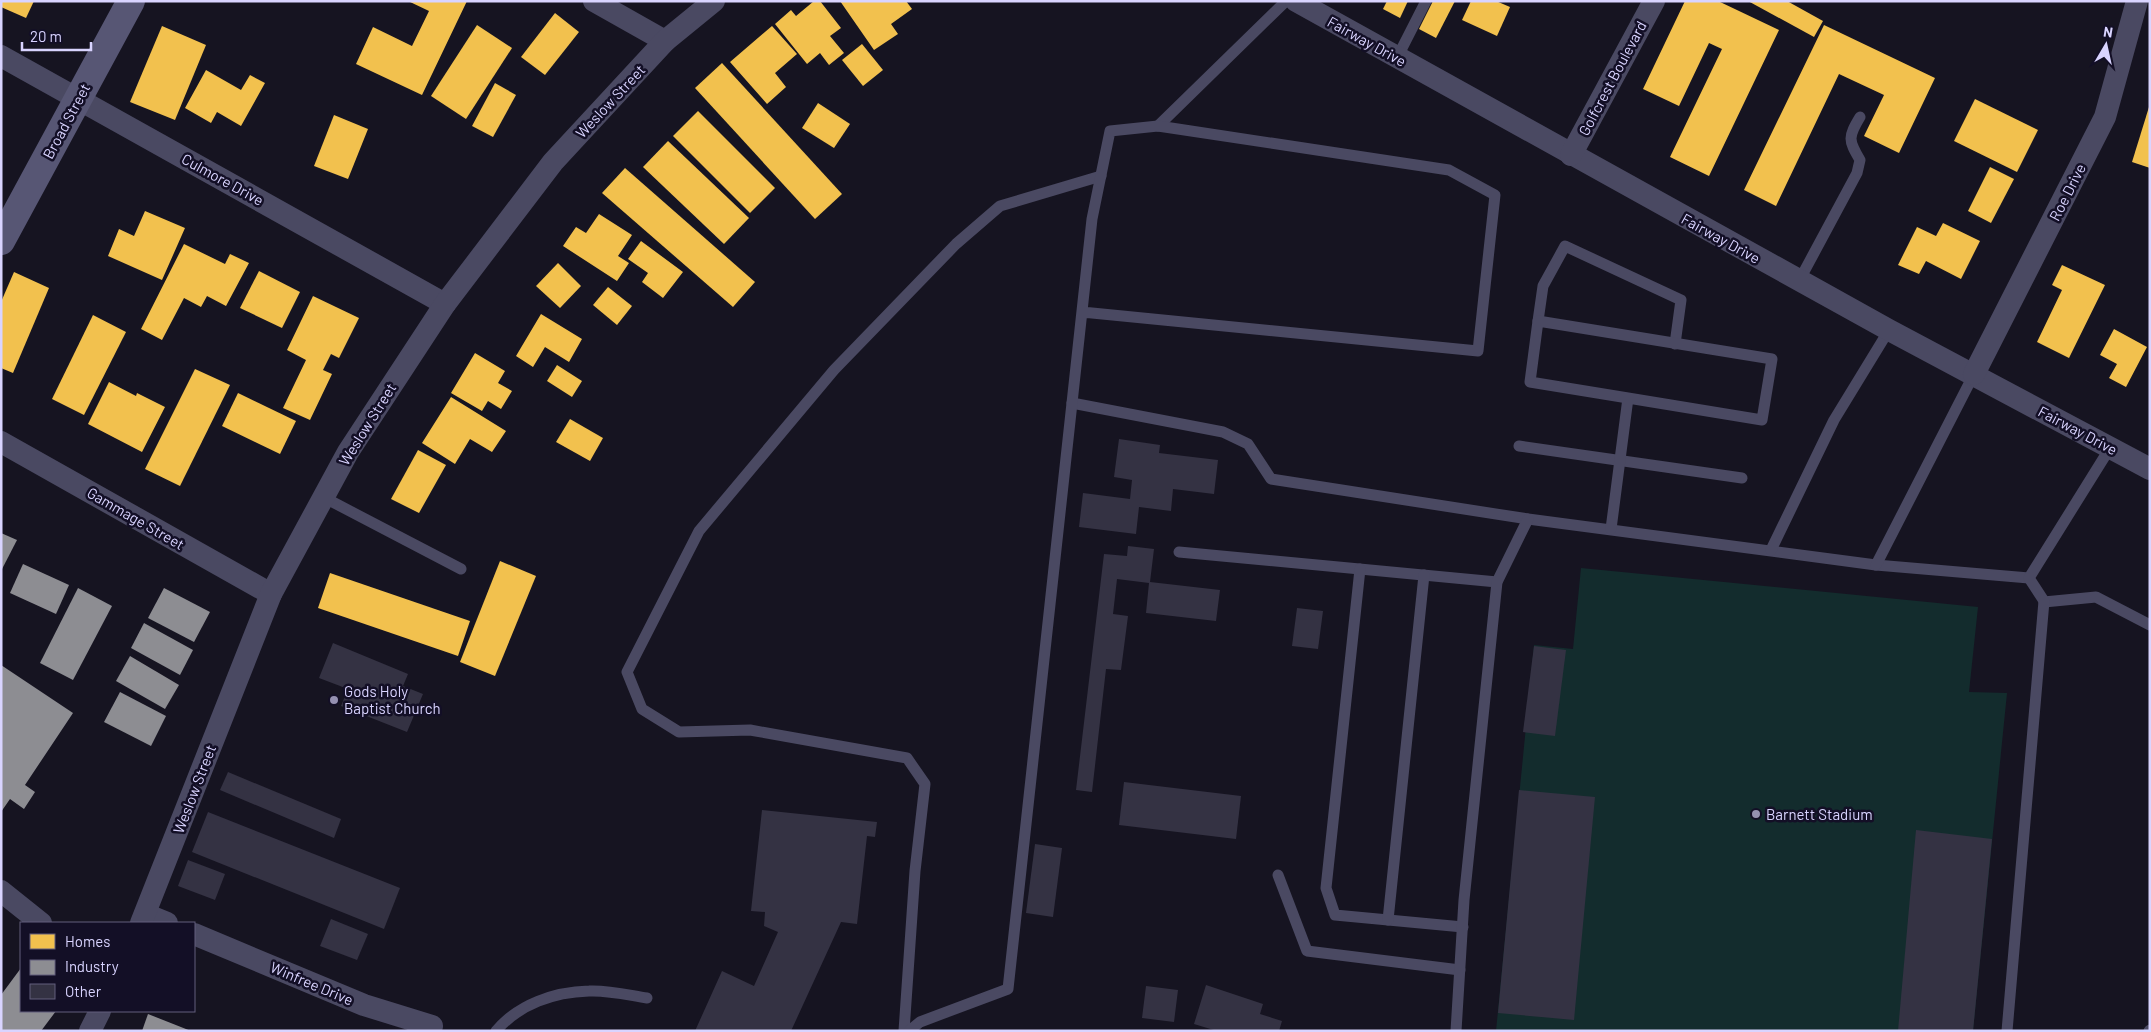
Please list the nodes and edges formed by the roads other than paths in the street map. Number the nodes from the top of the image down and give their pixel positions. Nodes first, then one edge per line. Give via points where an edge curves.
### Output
1 (131, 1) edge
2 (594, 1) edge
3 (714, 1) edge
4 (1286, 1) edge
5 (1296, 1) edge
6 (1426, 1) edge
7 (1654, 1) edge
8 (2137, 1) edge
9 (665, 41) junction
10 (1, 56) edge
11 (1397, 58) junction
12 (78, 98) junction
13 (1860, 117) dead end
14 (1158, 126) junction
15 (1571, 155) junction
16 (1101, 176) junction
17 (1, 241) edge
18 (1799, 281) junction
19 (445, 304) junction
20 (1082, 312) junction
21 (1538, 321) junction
22 (1889, 330) junction
23 (1674, 344) junction
24 (1974, 374) junction
25 (1628, 398) junction
26 (1072, 403) junction
27 (1, 442) edge
28 (1519, 446) dead end
29 (2110, 448) junction
30 (1620, 459) junction
31 (2150, 469) edge
32 (1742, 478) dead end
33 (323, 497) junction
34 (1528, 519) junction
35 (1611, 529) junction
36 (1770, 550) junction
37 (1179, 552) dead end
38 (1876, 565) junction
39 (461, 568) dead end
40 (1360, 569) junction
41 (1424, 575) junction
42 (2029, 578) junction
43 (1497, 582) junction
44 (271, 594) junction
45 (2044, 602) junction
46 (2150, 625) edge
47 (1278, 875) dead end
48 (1, 891) edge
49 (143, 919) edge
50 (1388, 920) junction
51 (40, 922) edge
52 (161, 922) edge
53 (1462, 927) junction
54 (195, 934) edge
55 (1460, 970) junction
56 (646, 998) dead end
57 (100, 1012) edge
58 (437, 1028) edge
59 (90, 1031) edge
60 (496, 1031) edge
61 (904, 1031) edge
62 (909, 1031) edge
63 (1456, 1031) edge
64 (2007, 1031) edge

1 - 12 street, Broad Street
2 - 9 street
3 - 9 street, Weslow Street
4 - 14 lane
5 - 11 street, Fairway Drive
6 - 11 lane
7 - 15 street, Golfcrest Boulevard
8 - 24 street, Roe Drive via 2106,117
9 - 19 street, Weslow Street via 553,162
10 - 12 street, Culmore Drive
11 - 15 street, Fairway Drive
12 - 17 street, Broad Street
12 - 19 street, Culmore Drive
13 - 18 lane via 1850,134 1851,145 1860,160 1857,173
14 - 16 lane via 1110,131
14 - 20 lane via 1449,170 1495,195 1478,351
15 - 18 street, Fairway Drive
16 - 20 lane via 1092,219
16 - 61 lane via 1000,206 956,244 834,370 699,531 627,672 642,709 679,732 750,730 908,758 925,784 915,872
18 - 22 street, Fairway Drive
19 - 33 street, Weslow Street via 348,452
20 - 26 lane
21 - 23 lane
21 - 23 lane via 1543,286 1565,246 1681,300
21 - 25 lane via 1530,382
22 - 24 street, Fairway Drive
22 - 36 lane via 1834,420
23 - 25 lane via 1772,359 1762,420
24 - 29 street, Fairway Drive
24 - 38 lane
25 - 30 lane
26 - 34 lane via 1223,432 1248,444 1271,479
26 - 62 lane via 1008,989 920,1022
27 - 44 street, Gammage Street
28 - 30 lane
29 - 31 street, Fairway Drive
29 - 42 lane
30 - 32 lane
30 - 35 lane
33 - 39 lane
33 - 44 street, Weslow Street
34 - 35 lane
34 - 43 lane
35 - 36 lane
36 - 38 lane
37 - 40 lane
38 - 42 lane
40 - 41 lane
40 - 50 lane via 1326,888 1335,915
41 - 43 lane
41 - 50 lane
42 - 45 lane
43 - 53 lane
44 - 49 street, Weslow Street
45 - 46 lane via 2096,597
45 - 64 lane
47 - 55 lane via 1307,951
48 - 51 street
49 - 52 street
50 - 53 lane
53 - 55 lane
54 - 58 street, Winfree Drive via 364,1005
55 - 63 lane
56 - 60 lane via 589,991 545,997 524,1008
57 - 59 street

